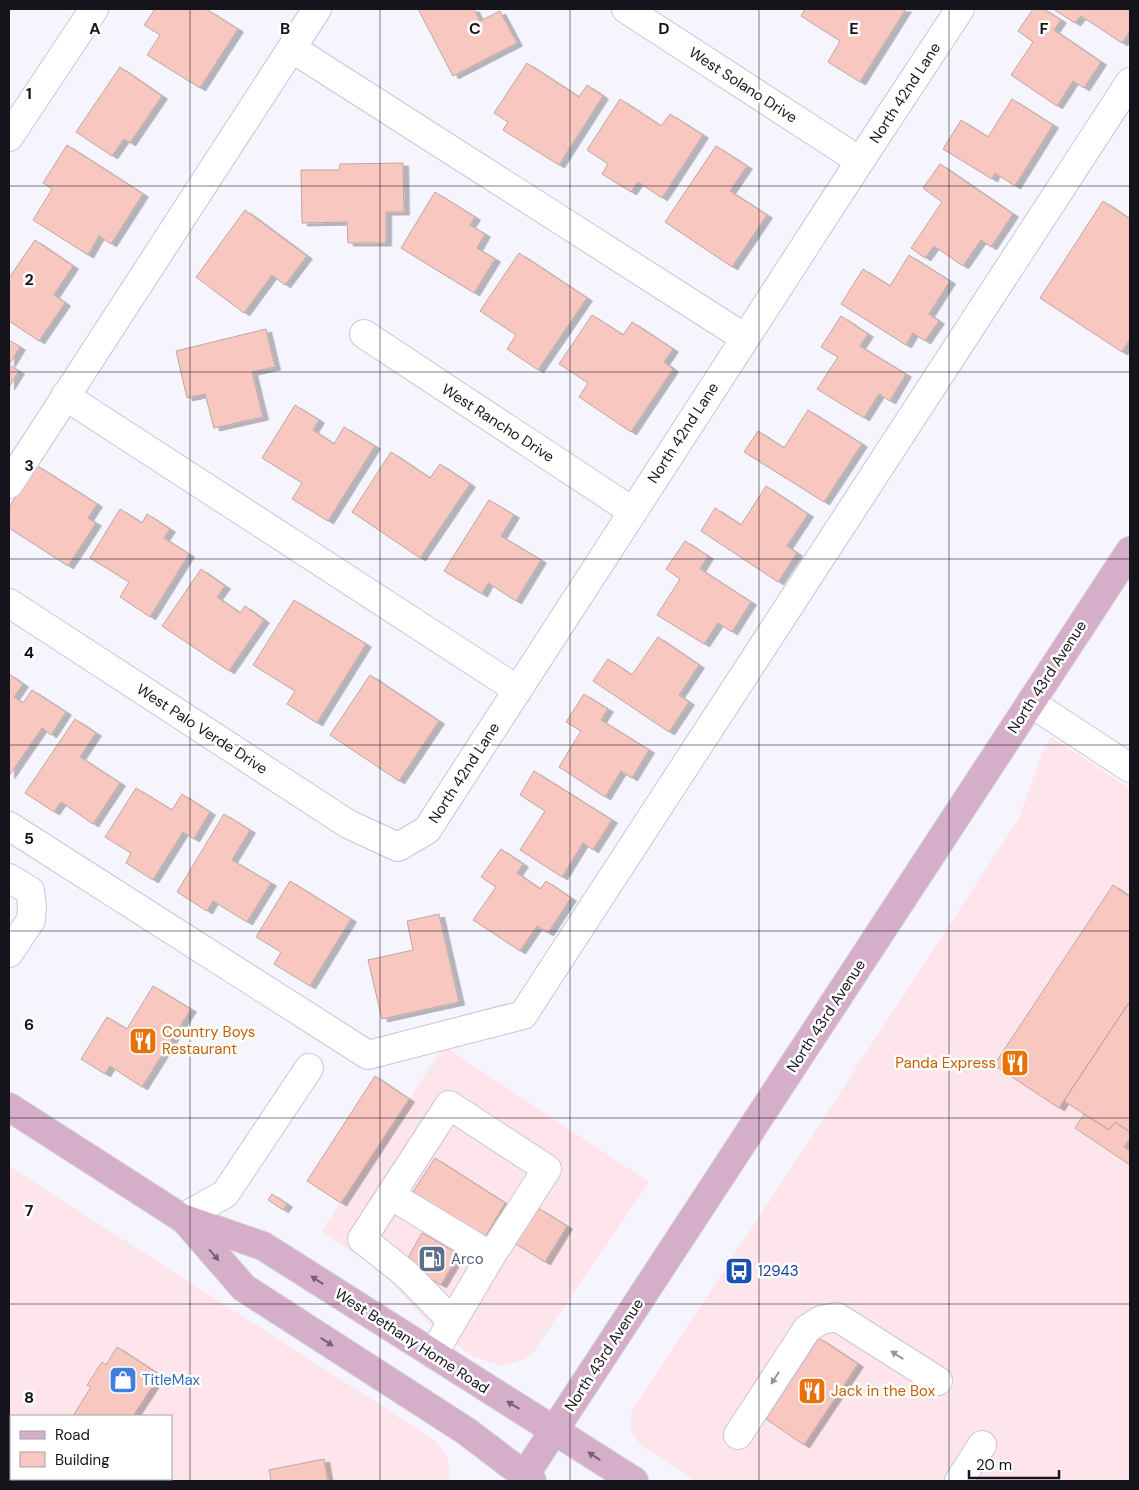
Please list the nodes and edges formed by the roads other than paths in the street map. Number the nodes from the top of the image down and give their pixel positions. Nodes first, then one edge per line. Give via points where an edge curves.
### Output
1 (94, 9) edge
2 (317, 9) edge
3 (626, 9) edge
4 (960, 9) edge
5 (292, 49) junction
6 (1130, 82) edge
7 (9, 137) edge
8 (860, 160) junction
9 (364, 334) dead end
10 (745, 338) junction
11 (65, 396) junction
12 (9, 484) edge
13 (632, 511) junction
14 (1130, 551) edge
15 (9, 603) edge
16 (518, 690) junction
17 (1031, 703) junction
18 (1130, 768) edge
19 (9, 826) edge
20 (398, 847) joint
21 (9, 878) edge
22 (9, 953) edge
23 (309, 1068) dead end
24 (9, 1107) edge
25 (390, 1195) junction
26 (182, 1218) junction
27 (491, 1256) junction
28 (452, 1321) junction
29 (433, 1354) junction
30 (938, 1381) dead end
31 (554, 1430) junction
32 (738, 1435) dead end
33 (982, 1445) dead end
34 (526, 1480) edge
35 (634, 1481) edge
36 (959, 1481) edge

1 - 7 street
2 - 5 street
3 - 8 street, West Solano Drive
4 - 8 street, North 42nd Lane
5 - 10 street
5 - 11 street
6 - 19 street via 523,1015 368,1055
8 - 10 street, North 42nd Lane
9 - 13 street, West Rancho Drive
10 - 13 street, North 42nd Lane
11 - 12 street
11 - 16 street
13 - 16 street, North 42nd Lane
14 - 17 main road, North 43rd Avenue
15 - 20 street, West Palo Verde Drive via 348,824
16 - 20 street, North 42nd Lane via 426,830
17 - 18 street
17 - 31 main road, North 43rd Avenue
21 - 22 street via 30,891 32,906 31,920
23 - 26 street via 225,1194
24 - 26 main road, West Bethany Home Road
25 - 27 street
25 - 27 street via 449,1106 547,1169
25 - 28 street via 362,1239 406,1274
29 -> 26 main road, West Bethany Home Road via 263,1246
26 -> 34 main road, West Bethany Home Road via 244,1288 466,1431
27 - 28 street
28 - 29 street
31 -> 29 main road, West Bethany Home Road
30 -> 32 street via 837,1317 821,1320 807,1329
31 - 34 main road, North 43rd Avenue
35 -> 31 main road, West Bethany Home Road
33 - 36 street

